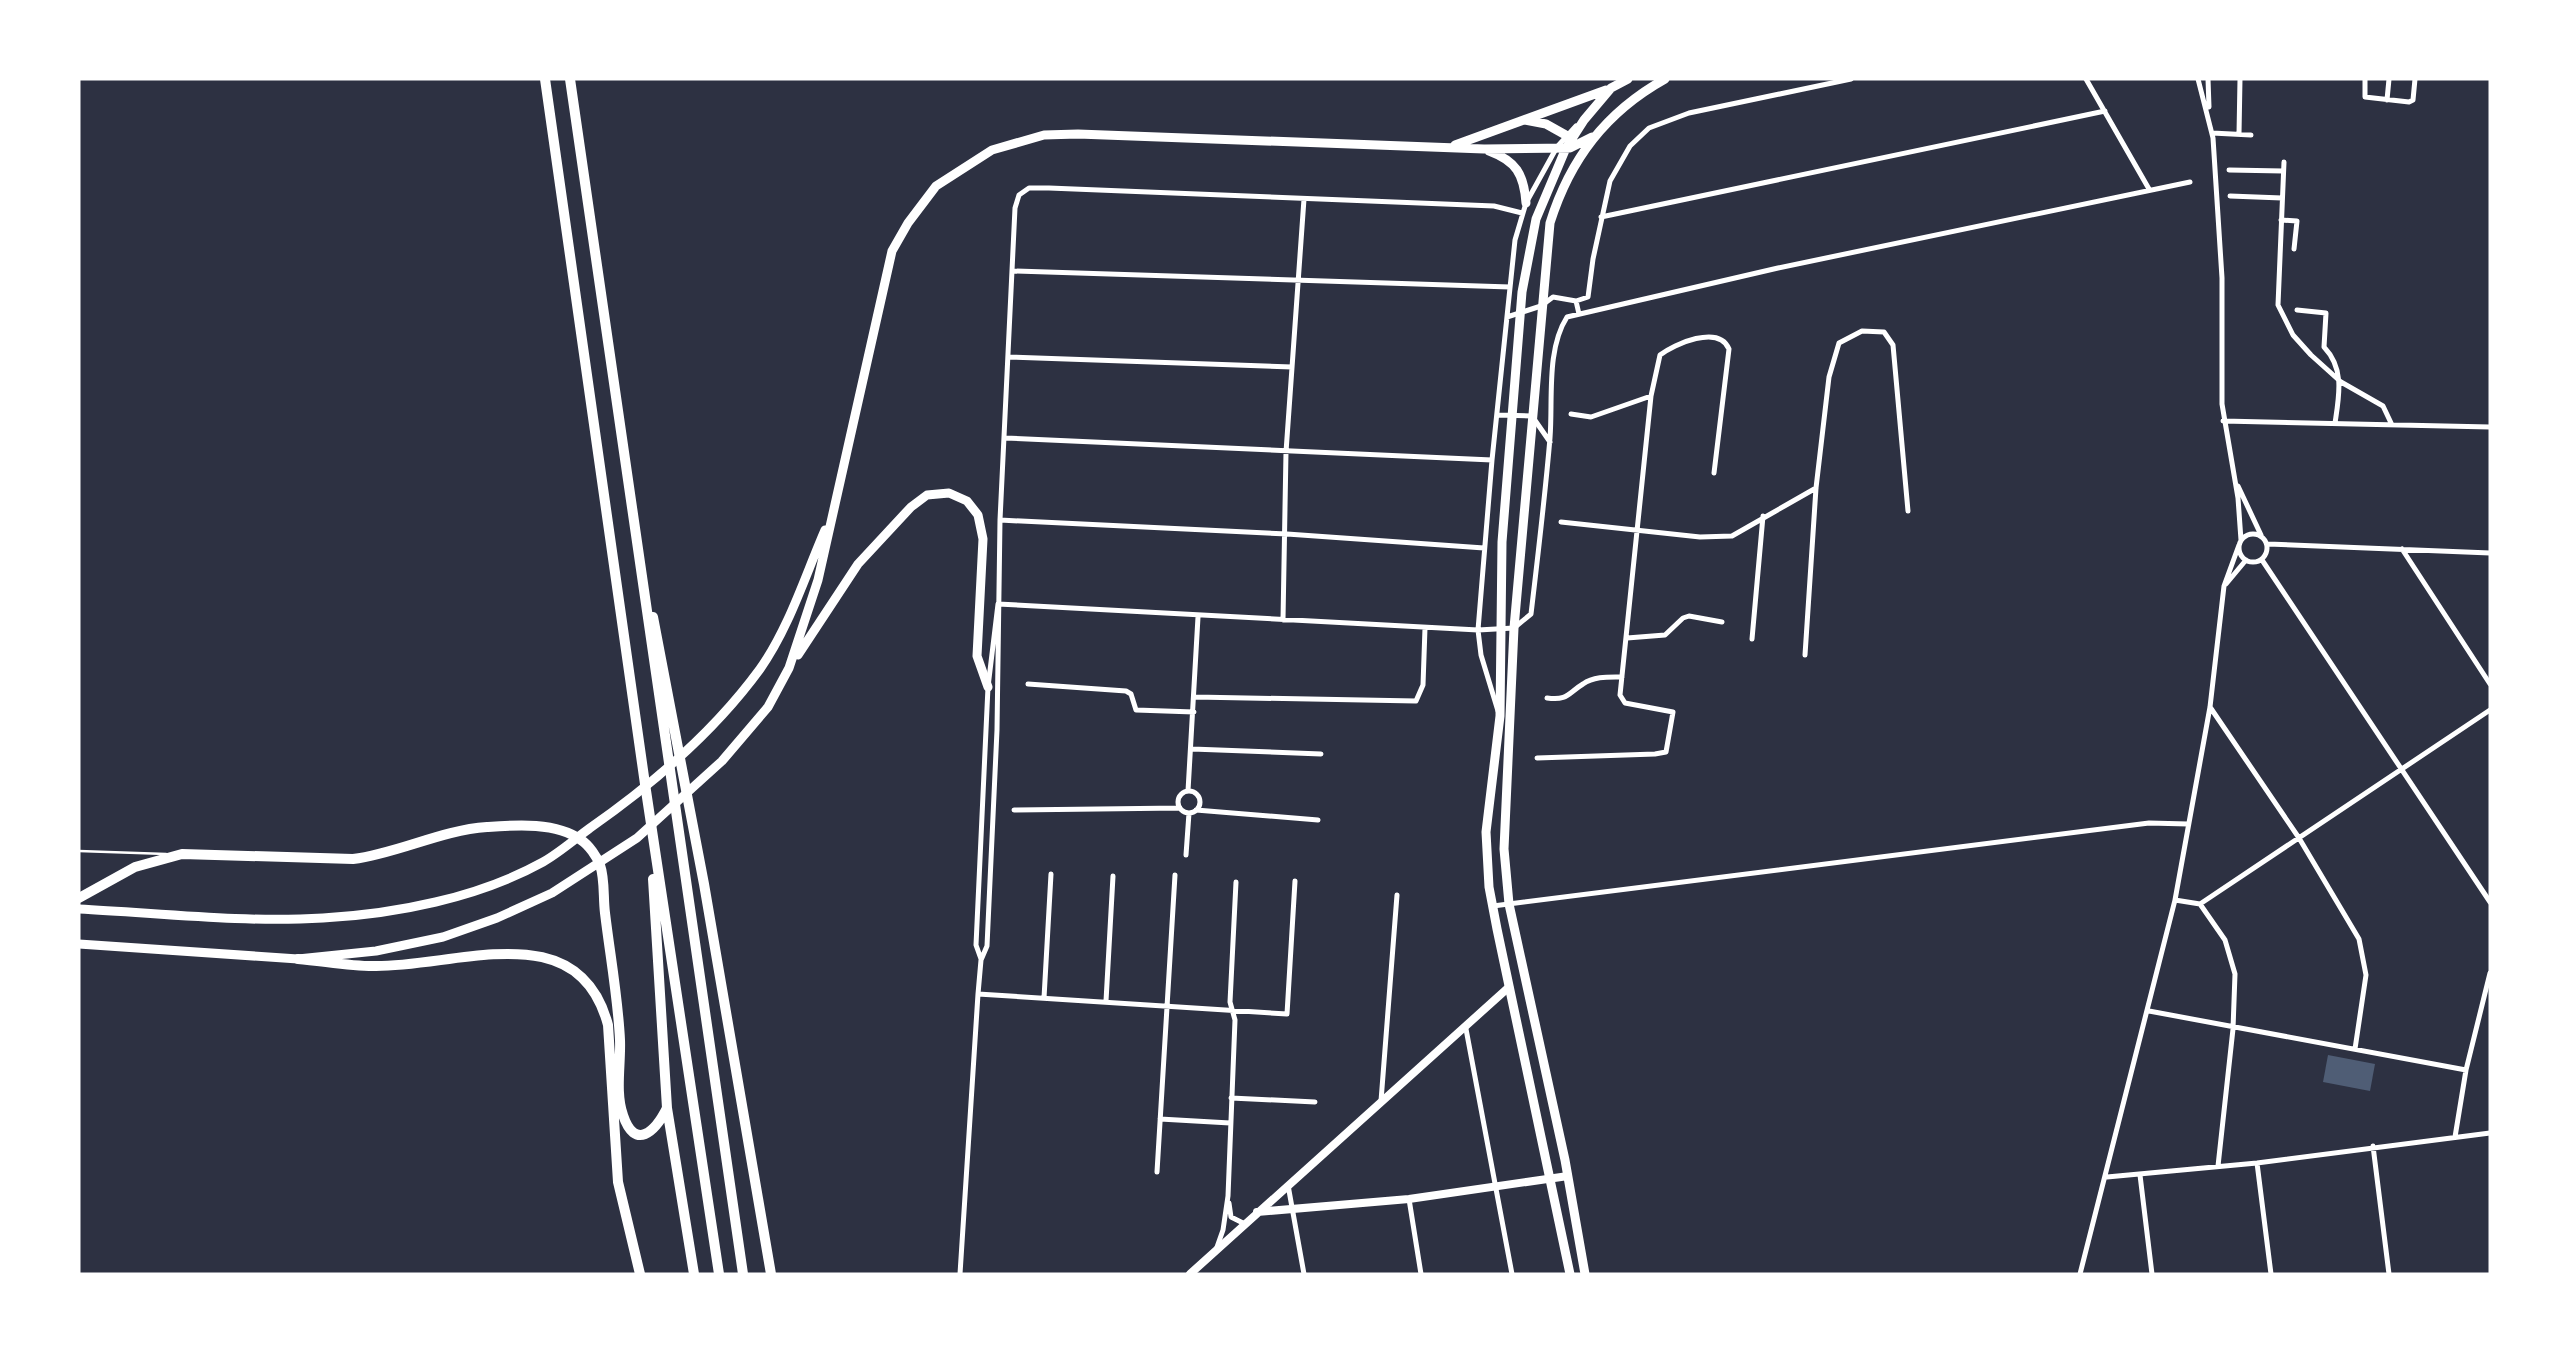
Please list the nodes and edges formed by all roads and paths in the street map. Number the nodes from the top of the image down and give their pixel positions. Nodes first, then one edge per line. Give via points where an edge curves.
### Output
1 (545, 79) edge
2 (570, 79) edge
3 (1628, 79) edge
4 (1665, 79) edge
5 (1851, 79) edge
6 (2086, 79) edge
7 (2198, 79) edge
8 (2208, 79) edge
9 (2240, 79) edge
10 (2365, 79) edge
11 (2389, 79) edge
12 (2415, 79) edge
13 (1611, 88) junction
14 (2387, 100) junction
15 (2105, 111) junction
16 (1520, 120) junction
17 (2209, 121) junction
18 (2212, 133) junction
19 (2239, 134) junction
20 (2252, 135) dead end
21 (1592, 137) junction
22 (1567, 143) junction
23 (1454, 146) junction
24 (1484, 149) junction
25 (2284, 162) dead end
26 (1576, 163) junction
27 (2229, 170) dead end
28 (2283, 171) junction
29 (2190, 182) dead end
30 (2149, 189) junction
31 (2230, 196) dead end
32 (2282, 198) junction
33 (1304, 200) junction
34 (1526, 203) junction
35 (1522, 213) junction
36 (1601, 216) junction
37 (2281, 220) junction
38 (2294, 249) dead end
39 (1013, 271) junction
40 (1297, 279) junction
41 (1510, 287) junction
42 (1576, 301) junction
43 (1541, 306) junction
44 (2297, 310) dead end
45 (1521, 312) junction
46 (1579, 314) junction
47 (1507, 317) junction
48 (1009, 357) junction
49 (1292, 367) junction
50 (2341, 382) junction
51 (1651, 396) junction
52 (1571, 414) dead end
53 (1497, 415) junction
54 (1511, 415) junction
55 (1532, 416) junction
56 (2224, 421) junction
57 (2335, 424) junction
58 (2392, 425) junction
59 (2490, 427) edge
60 (1005, 439) junction
61 (1550, 442) junction
62 (1286, 452) junction
63 (1492, 460) junction
64 (1714, 473) dead end
65 (2235, 480) junction
66 (1815, 488) junction
67 (631, 506) junction
68 (835, 506) junction
69 (1908, 511) dead end
70 (1763, 516) junction
71 (1000, 520) junction
72 (1561, 522) dead end
73 (1639, 529) junction
74 (1287, 534) junction
75 (2261, 536) junction
76 (2240, 543) junction
77 (2268, 544) junction
78 (1484, 548) junction
79 (2402, 548) junction
80 (2490, 553) edge
81 (2246, 560) junction
82 (2262, 560) junction
83 (2224, 586) junction
84 (998, 604) junction
85 (1198, 617) junction
86 (1283, 620) junction
87 (1721, 622) dead end
88 (1425, 628) junction
89 (1501, 628) junction
90 (1514, 628) junction
91 (1478, 630) junction
92 (1627, 638) junction
93 (1752, 639) dead end
94 (1805, 654) dead end
95 (789, 668) junction
96 (1622, 677) junction
97 (1028, 684) dead end
98 (2490, 684) edge
99 (988, 687) junction
100 (1195, 697) junction
101 (1547, 698) dead end
102 (2210, 707) junction
103 (2490, 710) edge
104 (1194, 712) junction
105 (1500, 716) junction
106 (1192, 748) junction
107 (1321, 754) dead end
108 (1537, 758) dead end
109 (2400, 768) junction
110 (645, 784) junction
111 (1188, 791) junction
112 (1180, 808) junction
113 (1014, 810) dead end
114 (1196, 810) junction
115 (1189, 813) junction
116 (1318, 820) dead end
117 (2188, 824) junction
118 (2299, 838) junction
119 (79, 851) edge
120 (182, 854) junction
121 (1186, 855) dead end
122 (1051, 874) dead end
123 (1175, 875) dead end
124 (1113, 876) dead end
125 (1295, 881) dead end
126 (1236, 882) dead end
127 (1397, 895) dead end
128 (79, 898) edge
129 (2175, 900) junction
130 (2490, 902) edge
131 (1509, 904) junction
132 (2200, 904) junction
133 (1493, 906) junction
134 (79, 909) edge
135 (79, 944) edge
136 (298, 959) junction
137 (981, 960) junction
138 (2490, 974) edge
139 (1509, 987) junction
140 (978, 994) junction
141 (1044, 998) junction
142 (1106, 1001) junction
143 (1167, 1005) junction
144 (1234, 1011) junction
145 (2149, 1011) junction
146 (1466, 1029) junction
147 (2233, 1029) junction
148 (2355, 1049) junction
149 (2466, 1070) junction
150 (1231, 1098) junction
151 (1315, 1102) dead end
152 (1381, 1104) junction
153 (667, 1108) junction
154 (1160, 1119) junction
155 (1230, 1123) junction
156 (2490, 1133) edge
157 (2455, 1137) junction
158 (2373, 1146) junction
159 (2256, 1163) junction
160 (2218, 1166) junction
161 (1157, 1172) dead end
162 (2140, 1175) junction
163 (1568, 1176) junction
164 (2107, 1177) junction
165 (1549, 1181) junction
166 (1288, 1185) junction
167 (1494, 1187) junction
168 (1228, 1196) junction
169 (1409, 1199) junction
170 (1295, 1210) junction
171 (1257, 1212) junction
172 (1245, 1224) junction
173 (1215, 1251) junction
174 (640, 1274) edge
175 (694, 1274) edge
176 (719, 1274) edge
177 (743, 1274) edge
178 (771, 1274) edge
179 (960, 1274) edge
180 (1190, 1274) edge
181 (1304, 1274) edge
182 (1421, 1274) edge
183 (1511, 1274) edge
184 (1570, 1274) edge
185 (1585, 1274) edge
186 (2080, 1274) edge
187 (2152, 1274) edge
188 (2271, 1274) edge
189 (2389, 1274) edge

1 - 110 highway
2 - 67 highway
3 - 13 main road
4 - 21 main road via 1617,111
5 - 36 street via 1689,113 1649,128 1630,146 1616,169
6 - 15 street
7 - 17 street
8 - 17 street
9 - 19 street
10 - 14 street via 2365,97
11 - 14 street
12 - 14 street via 2411,102
13 - 16 main road via 1585,101
13 - 22 main road
15 - 30 street
15 - 36 street
16 - 22 main road via 1546,124
16 - 23 main road
17 - 18 street
18 - 19 street
18 - 56 street
19 - 20 street
21 - 22 main road
21 - 26 main road
22 - 24 main road
22 - 26 main road
22 - 34 street
22 - 45 main road via 1536,219
23 - 24 main road
23 - 68 main road via 1044,135 967,163 936,186 892,251
24 - 34 main road via 1518,168 1524,178
25 - 28 street
26 - 43 main road via 1550,223
27 - 28 street
28 - 32 street
29 - 30 street
30 - 46 street
31 - 32 street
32 - 37 street
33 - 35 street via 1494,206
33 - 39 street via 1049,188 1023,191 1016,201
33 - 40 street
34 - 35 street
35 - 41 street
36 - 42 street via 1591,291
37 - 38 street via 2297,221
37 - 50 street via 2278,305 2293,335
39 - 40 street
39 - 48 street
40 - 41 street
40 - 49 street
41 - 47 street
42 - 43 street via 1553,297
42 - 46 street
43 - 45 street
43 - 55 main road
44 - 50 street via 2326,313 2323,347
45 - 47 street
45 - 54 main road
46 - 61 street via 1567,317 1560,328
47 - 53 street
48 - 49 street
48 - 60 street
49 - 62 street
50 - 57 street
50 - 58 street via 2383,406
51 - 52 street via 1591,416
51 - 64 street via 1660,355 1704,338 1720,339 1729,349
51 - 73 street
53 - 54 street
53 - 63 street
54 - 55 street
54 - 89 main road
55 - 61 street
55 - 90 main road
56 - 57 street
56 - 65 street
57 - 58 street
58 - 59 street
60 - 62 street
60 - 71 street
61 - 90 street via 1545,521 1531,614
62 - 63 street
62 - 74 street
63 - 78 street
65 - 75 street
65 - 76 street
66 - 69 street via 1839,343 1862,331 1879,330 1892,340
66 - 70 street
66 - 94 street
67 - 177 highway
67 - 178 highway via 704,884
68 - 95 main road via 818,580
68 - 134 main road via 774,646 759,670 703,735 658,776 542,862 444,898 322,918
70 - 73 street via 1732,536
70 - 93 street
71 - 74 street
71 - 84 street
72 - 73 street
73 - 92 street
74 - 78 street
74 - 86 street
75 - 76 street via 2250,534
75 - 77 street
76 - 81 street
76 - 83 street
77 - 79 street
77 - 82 street
78 - 91 street
79 - 80 street
79 - 98 street
81 - 82 street
81 - 83 street
82 - 109 street
83 - 102 street
84 - 85 street
84 - 99 street
84 - 137 street via 987,946
85 - 86 street
85 - 100 street
86 - 88 street
87 - 92 street via 1683,618 1665,635
88 - 91 street
88 - 100 street via 1422,692 1416,701
89 - 90 street
89 - 91 street
89 - 105 main road
90 - 131 main road via 1504,849
91 - 105 street
92 - 96 street
95 - 99 main road via 858,564 911,507 927,495 949,493 967,500 978,515 983,539 977,656
95 - 136 main road via 768,707 722,761 637,838 552,892 443,937 376,951
96 - 101 street via 1597,678 1569,696
96 - 108 street via 1620,695 1625,703 1672,712 1666,752
97 - 104 street via 1126,691 1136,710
99 - 137 street via 976,945
100 - 104 street
102 - 117 street
102 - 118 street
103 - 109 street
104 - 106 street
105 - 133 main road via 1486,832
106 - 107 street
106 - 111 street
109 - 118 street
109 - 130 street
110 - 153 highway
110 - 176 highway
111 - 112 street via 1179,797
111 - 114 street via 1198,796
112 - 113 street
112 - 115 street
114 - 115 street
114 - 116 street
115 - 121 street
117 - 129 street
117 - 131 street via 2141,824
118 - 132 street
118 - 148 street via 2364,954 2366,975
119 - 120 lane
120 - 128 highway via 135,867
120 - 153 highway via 353,859 379,856 462,830 516,826 554,829 581,839 601,867 620,1039 620,1108 631,1132 640,1135 659,1126
122 - 141 street
123 - 143 street
124 - 142 street
125 - 144 street via 1287,1014
126 - 144 street via 1230,1002
127 - 152 street
129 - 132 street
129 - 145 street
131 - 133 street
131 - 163 main road
132 - 147 street via 2225,940 2235,974
133 - 139 main road
135 - 136 main road
136 - 174 highway via 373,966 522,953 549,957 571,967 602,1002 608,1025 618,1182
137 - 140 street
138 - 149 street
139 - 146 main road
139 - 165 main road
140 - 141 street
140 - 179 street
141 - 142 street
142 - 143 street
143 - 144 street
143 - 154 street
144 - 150 street
145 - 147 street
145 - 164 street
146 - 152 main road
146 - 167 street
147 - 148 street
147 - 160 street
148 - 149 street
149 - 157 street
150 - 151 street
150 - 155 street
152 - 166 main road
153 - 175 highway
154 - 155 street
154 - 161 street
155 - 168 street
156 - 157 street
157 - 158 street
158 - 159 street
158 - 189 street
159 - 160 street
159 - 188 street
160 - 162 street
162 - 164 street
162 - 187 street
163 - 165 main road
163 - 185 main road
164 - 186 street
165 - 167 main road
165 - 184 main road
166 - 170 street
166 - 171 main road
167 - 169 main road
167 - 183 street
168 - 172 street via 1231,1217
168 - 173 street
169 - 170 main road
169 - 182 street
170 - 171 main road
170 - 181 street
171 - 172 main road
172 - 173 main road
173 - 180 main road

